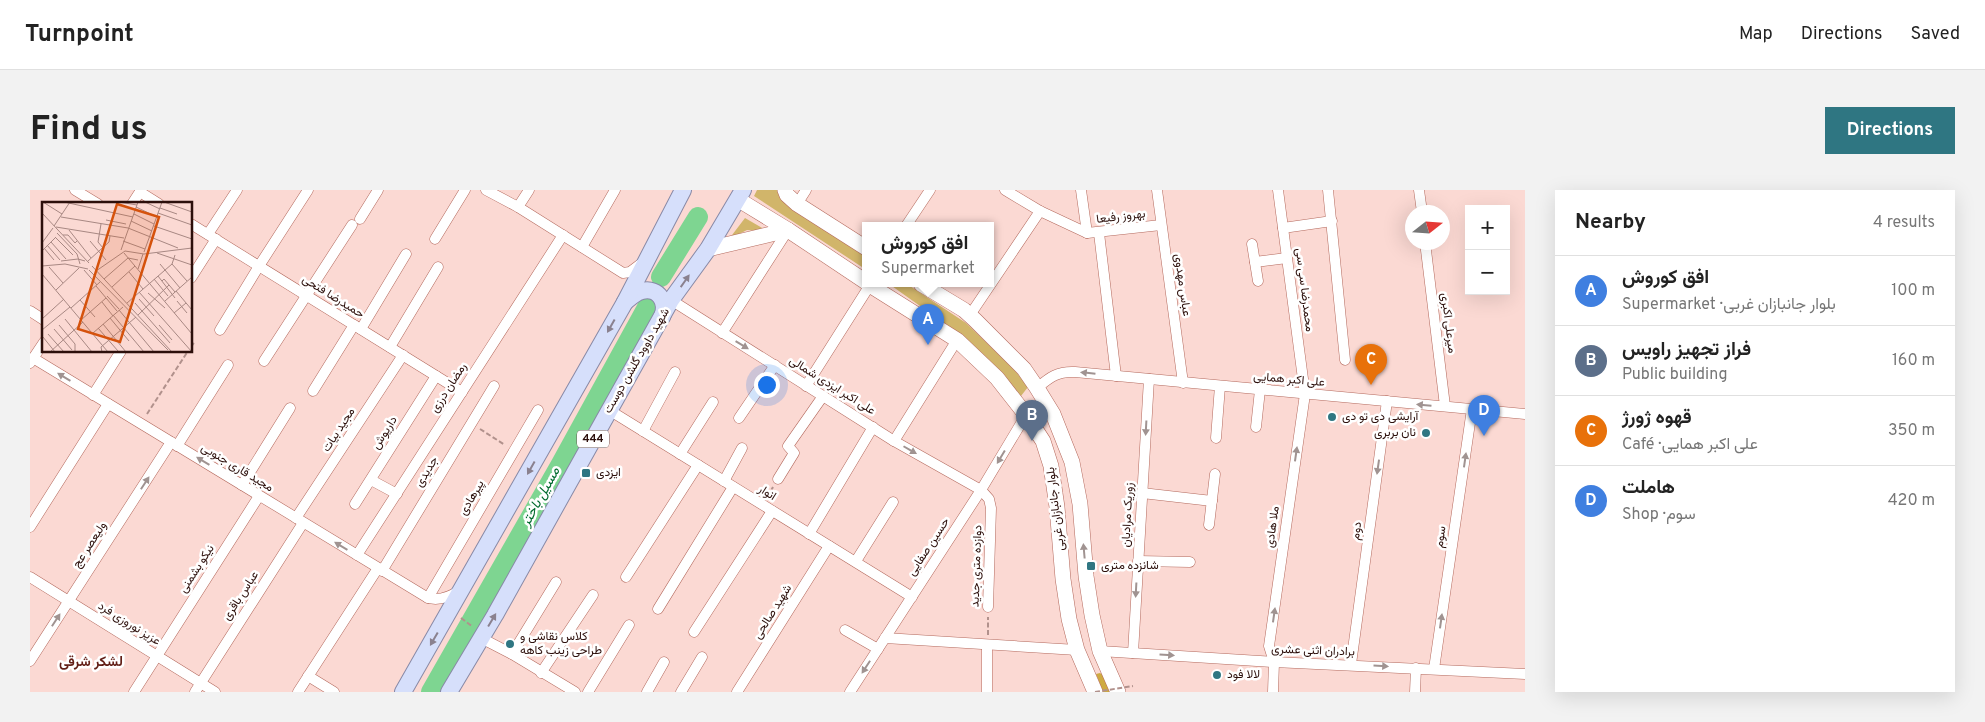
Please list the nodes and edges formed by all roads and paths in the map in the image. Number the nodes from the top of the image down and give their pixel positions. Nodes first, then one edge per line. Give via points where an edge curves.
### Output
1 (75, 190) edge
2 (237, 190) edge
3 (308, 190) edge
4 (378, 190) edge
5 (465, 190) edge
6 (486, 190) edge
7 (529, 190) edge
8 (615, 190) edge
9 (682, 190) edge
10 (786, 190) edge
11 (806, 190) edge
12 (930, 190) edge
13 (1004, 190) edge
14 (1081, 190) edge
15 (1157, 190) edge
16 (1278, 190) edge
17 (1328, 190) edge
18 (1419, 190) edge
19 (140, 191) edge
20 (737, 193) edge
21 (95, 202) edge
22 (133, 202) edge
23 (156, 202) edge
24 (797, 204) junction
25 (1421, 205) edge
26 (518, 207) junction
27 (1040, 212) junction
28 (1332, 220) junction
29 (909, 222) edge
30 (192, 225) edge
31 (1162, 225) junction
32 (1283, 228) junction
33 (788, 230) junction
34 (1088, 233) junction
35 (1099, 233) junction
36 (562, 235) junction
37 (212, 237) junction
38 (435, 239) dead end
39 (1252, 244) dead end
40 (862, 245) edge
41 (582, 247) junction
42 (708, 249) junction
43 (650, 250) junction
44 (1426, 250) edge
45 (406, 254) dead end
46 (1287, 258) junction
47 (1255, 262) junction
48 (259, 266) junction
49 (438, 267) dead end
50 (192, 276) edge
51 (994, 279) edge
52 (862, 280) edge
53 (1258, 281) dead end
54 (866, 287) edge
55 (873, 287) edge
56 (926, 287) edge
57 (989, 287) edge
58 (307, 296) junction
59 (671, 300) junction
60 (625, 302) junction
61 (30, 312) edge
62 (970, 314) junction
63 (662, 317) junction
64 (42, 319) edge
65 (357, 327) junction
66 (220, 330) dead end
67 (722, 333) junction
68 (957, 340) junction
69 (196, 341) dead end
70 (42, 345) edge
71 (192, 346) edge
72 (390, 347) junction
73 (120, 352) edge
74 (187, 352) edge
75 (403, 355) junction
76 (1346, 360) dead end
77 (32, 361) edge
78 (264, 361) dead end
79 (228, 365) dead end
80 (775, 365) junction
81 (675, 372) dead end
82 (436, 376) junction
83 (1116, 376) junction
84 (1149, 379) junction
85 (1183, 383) junction
86 (494, 386) dead end
87 (806, 386) junction
88 (1220, 386) junction
89 (1037, 388) junction
90 (1260, 390) junction
91 (313, 391) dead end
92 (462, 392) junction
93 (1305, 394) junction
94 (93, 395) junction
95 (824, 396) junction
96 (1387, 401) junction
97 (713, 402) dead end
98 (108, 404) junction
99 (1446, 406) junction
100 (290, 408) dead end
101 (1472, 409) junction
102 (538, 410) dead end
103 (609, 410) junction
104 (1525, 414) edge
105 (1026, 415) junction
106 (738, 418) dead end
107 (140, 424) junction
108 (471, 424) junction
109 (872, 427) junction
110 (1256, 427) dead end
111 (643, 431) junction
112 (1216, 438) dead end
113 (894, 441) junction
114 (174, 444) junction
115 (742, 448) dead end
116 (514, 450) junction
117 (680, 454) junction
118 (698, 465) junction
119 (1214, 474) dead end
120 (778, 479) joint
121 (371, 480) junction
122 (724, 481) junction
123 (242, 485) junction
124 (733, 487) junction
125 (981, 490) junction
126 (1142, 493) junction
127 (397, 494) junction
128 (259, 496) junction
129 (893, 502) dead end
130 (1212, 502) junction
131 (355, 504) dead end
132 (762, 505) junction
133 (772, 511) junction
134 (299, 520) junction
135 (1209, 525) dead end
136 (30, 527) edge
137 (809, 534) junction
138 (829, 546) junction
139 (357, 555) junction
140 (856, 561) junction
141 (1138, 561) junction
142 (1190, 562) dead end
143 (380, 570) junction
144 (30, 577) edge
145 (626, 577) dead end
146 (556, 582) dead end
147 (464, 588) junction
148 (593, 595) dead end
149 (912, 597) junction
150 (428, 598) junction
151 (69, 601) junction
152 (988, 607) joint
153 (658, 609) dead end
154 (462, 618) dead end
155 (629, 625) dead end
156 (845, 630) dead end
157 (478, 632) junction
158 (694, 632) dead end
159 (885, 638) junction
160 (988, 645) junction
161 (878, 649) junction
162 (1077, 650) junction
163 (1100, 651) junction
164 (1133, 653) junction
165 (512, 654) junction
166 (157, 656) junction
167 (702, 657) dead end
168 (30, 661) edge
169 (664, 662) dead end
170 (1274, 662) junction
171 (1350, 664) junction
172 (1416, 668) junction
173 (1434, 669) junction
174 (541, 672) junction
175 (1525, 674) edge
176 (308, 676) junction
177 (1132, 686) dead end
178 (198, 688) edge
179 (134, 692) edge
180 (215, 692) edge
181 (298, 692) edge
182 (334, 692) edge
183 (403, 692) edge
184 (449, 692) edge
185 (575, 692) edge
186 (588, 692) edge
187 (646, 692) edge
188 (681, 692) edge
189 (737, 692) edge
190 (850, 692) edge
191 (987, 692) edge
192 (1095, 692) edge
193 (1118, 692) edge
194 (1273, 692) edge
195 (1415, 692) edge

1 - 21 street
2 - 37 street
3 - 48 street
4 - 58 street
5 - 38 street
6 - 26 street
7 - 26 street
8 - 41 street
9 - 43 main road
10 - 24 main road
11 - 24 street
12 - 29 street
13 - 27 street, بهروز رفیعا
14 - 34 street
15 - 31 street, عباس مهدوی
16 - 32 street, محمدرضا سی سی
17 - 28 street
18 - 25 street
19 - 22 street
19 - 23 street
20 - 33 main road, بلوار جانبازان غربی
20 - 42 main road, شهید داوود گلشن دوست / 444
24 - 40 main road
26 - 36 street
27 - 34 street, بهروز رفیعا
27 - 51 street
28 - 32 street
28 - 76 street
30 - 37 street, حمیدرضا فتحی
31 - 35 street, بهروز رفیعا
31 - 85 street, عباس مهدوی
32 - 46 street, محمدرضا سی سی
33 - 42 main road
33 - 52 main road, بلوار جانبازان غربی
33 - 67 street
34 - 35 street, بهروز رفیعا
35 - 83 street
36 - 41 street
36 - 92 street, رمضان درزی
37 - 48 street, حمیدرضا فتحی
37 - 50 street
39 - 47 street
41 - 43 street via 623,273 640,266
59 -> 42 main road, شهید داوود گلشن دوست / 444
43 - 60 main road
44 - 99 street, میرعلی اکبری
45 - 65 street
46 - 47 street
46 - 93 street, محمدرضا سی سی
47 - 53 street
48 - 58 street, حمیدرضا فتحی
48 - 66 street
49 - 72 street
54 - 87 street
55 - 68 main road, بلوار جانبازان غربی
56 - 62 main road, بلوار جانبازان غربی
57 - 62 street
58 - 65 street, حمیدرضا فتحی
58 - 78 street
59 - 63 main road, شهید داوود گلشن دوست / 444
59 - 67 street, علی اکبر ایزدی شمالی
60 - 63 main road via 640,291 657,293 664,302
60 -> 147 main road
61 - 64 street
62 - 89 main road, بلوار جانبازان غربی via 1024,369
63 - 103 main road, شهید داوود گلشن دوست / 444
65 - 72 street, حمیدرضا فتحی
65 - 91 street
67 -> 80 street, علی اکبر ایزدی شمالی
68 - 105 main road, بلوار جانبازان غربی via 997,378
68 - 113 street
69 - 71 path
70 - 77 street
72 - 75 street, حمیدرضا فتحی
73 - 94 street
74 - 107 path
75 - 82 street, حمیدرضا فتحی
75 - 134 street, مجید بیات
94 -> 77 street, مجید قاری جنوبی
79 - 114 street, ولیعصر عج
80 - 87 street, علی اکبر ایزدی شمالی
80 - 106 street
81 - 111 street
82 - 92 street, حمیدرضا فتحی
82 - 121 street, داریوش
83 - 84 street, علی اکبر همایی
83 -> 89 street, علی اکبر همایی via 1066,372 1052,376
84 - 85 street, علی اکبر همایی
84 -> 126 street, زوریک مرادیان
85 - 88 street, علی اکبر همایی
86 - 108 street, جدیدی
87 - 95 street, علی اکبر ایزدی شمالی
88 - 90 street, علی اکبر همایی
88 - 112 street
89 - 105 main road
163 -> 89 main road, بلوار جانبازان غربی via 1086,576 1080,504 1072,462 1060,429
90 - 93 street, علی اکبر همایی
90 - 110 street
92 - 127 street, رمضان درزی
93 - 96 street, علی اکبر همایی
170 -> 93 street, ملا هادی via 1270,646
94 - 98 street, مجید قاری جنوبی
95 - 109 street, علی اکبر ایزدی شمالی
95 - 120 street via 788,446 794,453
99 -> 96 street, علی اکبر همایی
96 -> 171 street, دوم
97 - 117 street
98 - 107 street, مجید قاری جنوبی
98 - 136 street
99 - 101 street, علی اکبر همایی
100 - 123 street
101 - 104 street, علی اکبر همایی
173 -> 101 street, سوم
102 - 116 street, پیرهادی
103 - 111 street, انوار
157 -> 103 main road, شهید داوود گلشن دوست / 444
105 -> 125 street, حسین صفایی
105 - 162 main road, بلوار جانبازان غربی via 1043,441 1051,466 1063,579
107 - 114 street, مجید قاری جنوبی
108 - 116 path
108 - 143 street, جدیدی
109 - 113 street, علی اکبر ایزدی شمالی
109 - 137 street
111 - 117 street, انوار
113 -> 125 street, علی اکبر ایزدی شمالی
123 -> 114 street, مجید قاری جنوبی
151 -> 114 street, ولیعصر عج
115 - 122 street
116 - 150 street, پیرهادی
117 - 118 street, انوار
118 - 122 street, انوار
118 - 145 street
119 - 130 street
120 - 132 path
121 - 127 street
121 - 131 street, داریوش
122 - 124 street, انوار
123 - 128 street, مجید قاری جنوبی
124 - 132 street, انوار
124 - 153 street
125 - 149 street, حسین صفایی
125 - 152 street, دوازده متری جدید via 992,508
126 - 130 street
126 - 141 street, زوریک مرادیان
127 - 139 street, رمضان درزی
128 - 134 street, مجید قاری جنوبی
128 - 166 street, نیکو بشمنی
129 - 140 street
130 - 135 street
132 - 133 street, انوار
133 - 137 street, انوار
133 - 158 street
139 -> 134 street, مجید قاری جنوبی
134 - 178 street, عباس باقری
137 - 138 street, انوار
138 - 140 street, انوار
138 - 189 street, شهید صالحی
139 - 143 street, مجید قاری جنوبی
140 - 149 street, انوار
141 - 142 street
141 -> 164 street, زوریک مرادیان
143 - 150 street, مجید قاری جنوبی
143 - 176 street, جدیدی
144 - 151 street, عزیز نوروزی فرد
146 - 165 street
147 - 150 street via 444,599
147 -> 183 main road
148 - 174 street
149 - 159 street, حسین صفایی
151 - 166 street, عزیز نوروزی فرد
168 -> 151 street, ولیعصر عج
152 - 160 path, دوازده متری جدید
154 - 157 path
155 - 186 street
156 - 161 street
157 - 165 street
157 - 184 main road, شهید داوود گلشن دوست / 444
159 - 160 street
159 - 161 street, حسین صفایی
160 - 162 street
160 - 191 street
161 -> 190 street, حسین صفایی
162 - 163 main road
162 - 192 main road, بلوار جانبازان غربی
163 - 164 street, برادران اثنی عشری
163 - 193 main road, بلوار جانبازان غربی
164 -> 170 street, برادران اثنی عشری
165 - 174 street
166 - 178 street, عزیز نوروزی فرد
166 - 179 street, نیکو بشمنی
167 - 188 street
169 - 187 street
170 - 171 street, برادران اثنی عشری
170 - 194 street, ملا هادی
171 -> 172 street, برادران اثنی عشری
172 - 173 street, برادران اثنی عشری
172 - 195 street
173 - 175 street, برادران اثنی عشری
174 - 185 street
176 - 181 street, جدیدی
176 - 182 street
177 - 192 path, bridge
178 - 180 street, عزیز نوروزی فرد

